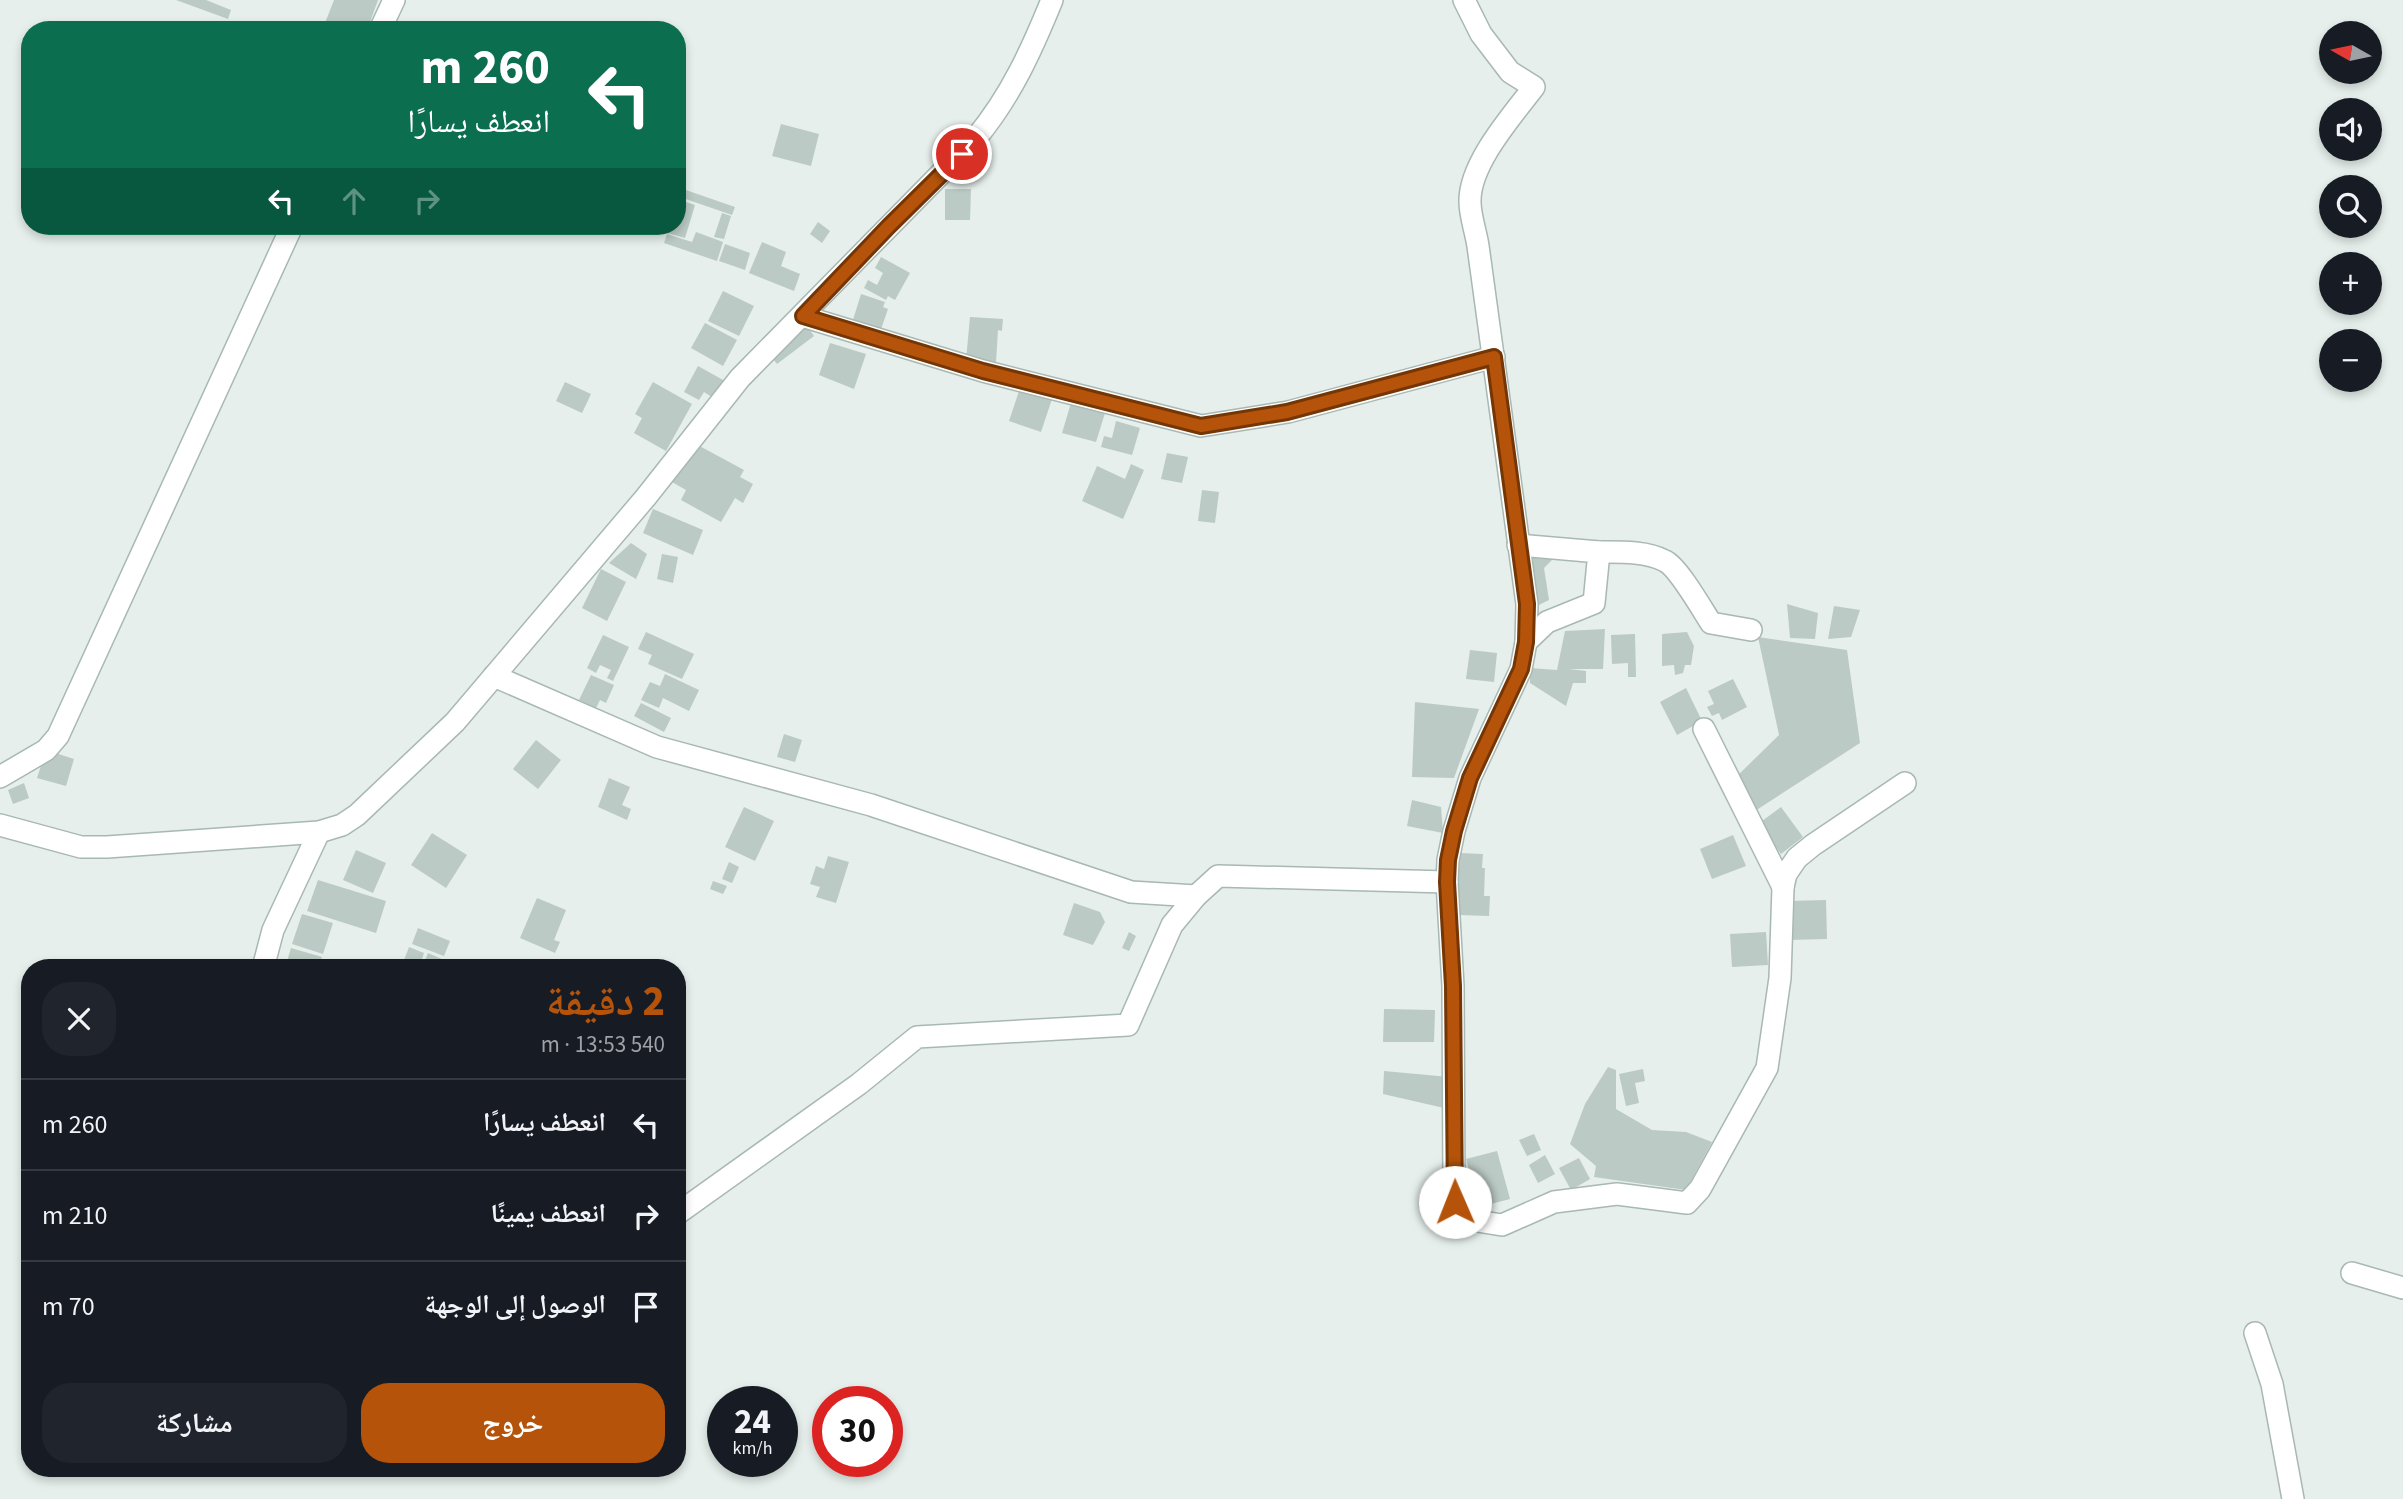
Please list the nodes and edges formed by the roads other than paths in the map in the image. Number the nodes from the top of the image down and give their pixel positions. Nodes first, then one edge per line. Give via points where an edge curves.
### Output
1 (394, 0) edge
2 (1052, 0) edge
3 (1464, 0) edge
4 (384, 21) edge
5 (288, 235) edge
6 (803, 316) junction
7 (1494, 357) junction
8 (1518, 545) junction
9 (1600, 552) junction
10 (1751, 630) dead end
11 (1526, 642) junction
12 (494, 676) junction
13 (1704, 729) dead end
14 (0, 777) edge
15 (1905, 783) dead end
16 (0, 825) edge
17 (319, 832) junction
18 (1447, 882) junction
19 (1783, 887) junction
20 (1196, 896) junction
21 (265, 959) edge
22 (686, 1208) edge
23 (2352, 1273) dead end
24 (2403, 1288) edge
25 (2255, 1333) dead end
26 (2293, 1499) edge

1 - 4 street
2 - 6 street via 995,116
3 - 7 street via 1481,34 1510,72 1534,87 1486,154 1471,191
5 - 14 street via 58,736 46,750
6 - 7 street via 983,371 1201,426 1287,412
6 - 12 street via 740,378 646,498
7 - 8 street
8 - 9 street
8 - 11 street via 1527,604
9 - 10 street via 1667,561 1711,623
9 - 11 street via 1594,603 1547,622
11 - 18 street via 1521,669 1470,778 1454,831
12 - 17 street via 455,722 357,815
12 - 20 street via 670,751 871,805 1131,892
13 - 19 street
15 - 19 street via 1812,845 1797,858
16 - 17 street via 81,847
17 - 21 street via 273,930
18 - 19 street via 1455,1202 1463,1215 1502,1225 1554,1202 1618,1194 1687,1203 1700,1189 1767,1068 1780,978
18 - 20 street via 1218,876
20 - 22 street via 1172,925 1128,1025 916,1037 859,1084
23 - 24 street
25 - 26 street via 2272,1384

